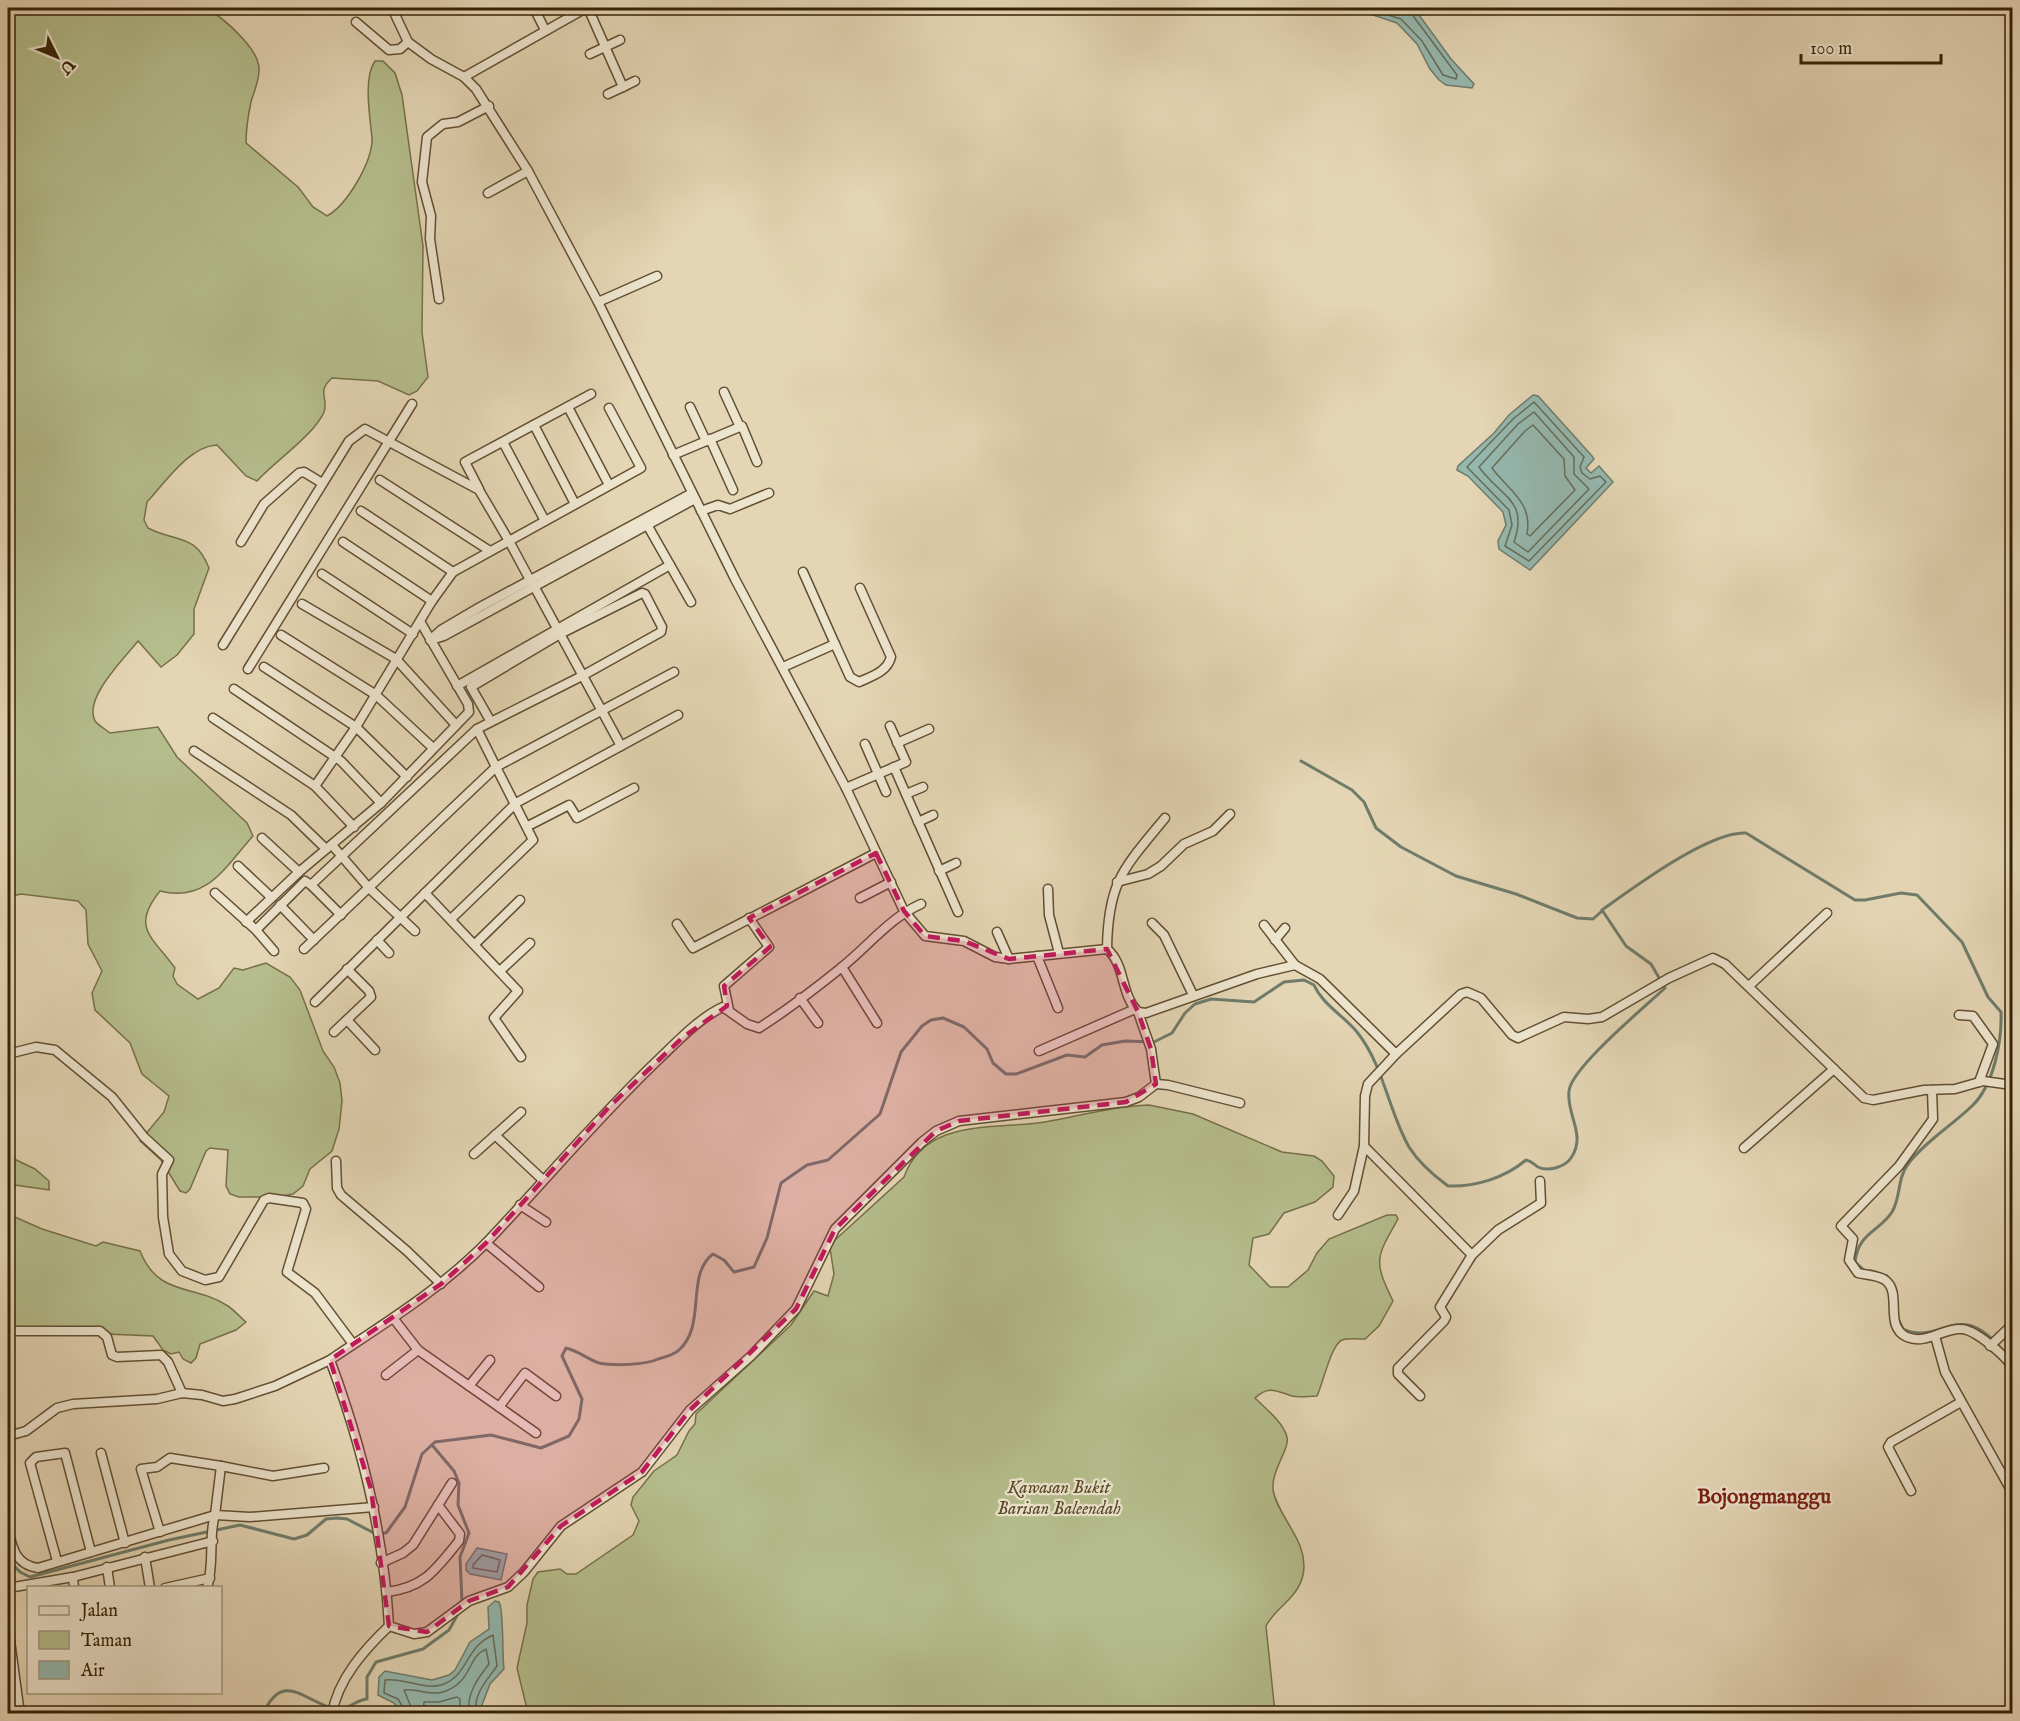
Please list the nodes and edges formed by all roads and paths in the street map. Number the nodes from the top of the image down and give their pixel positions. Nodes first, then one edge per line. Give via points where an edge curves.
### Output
1 (392, 8) edge
2 (534, 8) edge
3 (587, 8) edge
4 (356, 22) dead end
5 (545, 30) junction
6 (620, 40) dead end
7 (408, 42) junction
8 (605, 47) junction
9 (590, 54) dead end
10 (464, 77) junction
11 (635, 81) dead end
12 (623, 87) junction
13 (608, 94) dead end
14 (489, 106) junction
15 (528, 171) junction
16 (488, 193) dead end
17 (657, 276) dead end
18 (439, 299) dead end
19 (598, 302) junction
20 (724, 392) dead end
21 (591, 394) dead end
22 (412, 404) dead end
23 (568, 407) junction
24 (690, 407) dead end
25 (609, 408) dead end
26 (534, 425) junction
27 (740, 427) junction
28 (708, 440) junction
29 (389, 442) junction
30 (502, 442) junction
31 (673, 455) junction
32 (757, 462) dead end
33 (380, 480) dead end
34 (322, 483) junction
35 (609, 485) junction
36 (479, 490) junction
37 (733, 490) dead end
38 (769, 493) dead end
39 (693, 496) junction
40 (575, 504) junction
41 (362, 511) dead end
42 (701, 511) junction
43 (545, 521) junction
44 (646, 522) junction
45 (509, 541) junction
46 (241, 543) dead end
47 (343, 543) dead end
48 (490, 551) junction
49 (670, 565) junction
50 (453, 572) junction
51 (803, 572) dead end
52 (322, 574) dead end
53 (532, 583) junction
54 (860, 588) dead end
55 (432, 601) junction
56 (691, 602) dead end
57 (302, 604) dead end
58 (421, 623) junction
59 (559, 631) junction
60 (413, 634) junction
61 (281, 635) dead end
62 (430, 640) junction
63 (835, 644) junction
64 (223, 645) dead end
65 (396, 659) junction
66 (264, 667) dead end
67 (783, 667) junction
68 (248, 669) dead end
69 (674, 672) dead end
70 (582, 676) junction
71 (457, 686) junction
72 (234, 689) dead end
73 (376, 695) junction
74 (602, 712) junction
75 (678, 715) dead end
76 (213, 718) dead end
77 (491, 722) junction
78 (456, 725) junction
79 (890, 726) dead end
80 (357, 727) junction
81 (477, 729) junction
82 (929, 729) dead end
83 (897, 742) junction
84 (865, 744) dead end
85 (621, 746) junction
86 (433, 748) junction
87 (194, 751) dead end
88 (336, 758) junction
89 (496, 766) junction
90 (894, 767) junction
91 (878, 774) junction
92 (407, 777) junction
93 (315, 786) junction
94 (922, 787) dead end
95 (634, 788) dead end
96 (846, 788) junction
97 (886, 792) dead end
98 (906, 794) junction
99 (381, 803) junction
100 (516, 803) junction
101 (1230, 814) dead end
102 (933, 815) dead end
103 (1165, 818) dead end
104 (918, 822) junction
105 (528, 825) junction
106 (354, 827) junction
107 (262, 838) dead end
108 (329, 847) junction
109 (876, 853) junction
110 (340, 856) junction
111 (956, 863) dead end
112 (238, 866) dead end
113 (939, 870) junction
114 (298, 872) junction
115 (891, 882) junction
116 (1117, 882) junction
117 (311, 885) junction
118 (369, 888) junction
119 (1048, 889) dead end
120 (215, 893) dead end
121 (425, 893) junction
122 (271, 897) junction
123 (860, 898) dead end
124 (520, 900) dead end
125 (921, 904) dead end
126 (280, 906) junction
127 (904, 911) junction
128 (958, 912) dead end
129 (1827, 913) dead end
130 (340, 915) junction
131 (401, 915) junction
132 (749, 918) junction
133 (451, 919) junction
134 (246, 922) junction
135 (1152, 923) dead end
136 (677, 924) dead end
137 (1264, 925) dead end
138 (1285, 928) dead end
139 (256, 930) junction
140 (415, 931) dead end
141 (998, 932) dead end
142 (314, 940) junction
143 (377, 940) junction
144 (1275, 940) junction
145 (476, 943) junction
146 (530, 943) dead end
147 (304, 949) dead end
148 (1107, 949) junction
149 (274, 951) dead end
150 (389, 953) dead end
151 (1059, 953) junction
152 (1037, 956) junction
153 (1009, 959) junction
154 (1295, 965) junction
155 (842, 967) junction
156 (347, 969) junction
157 (501, 970) junction
158 (1749, 986) junction
159 (1193, 995) junction
160 (800, 998) junction
161 (315, 1002) dead end
162 (1058, 1008) dead end
163 (729, 1010) junction
164 (1136, 1011) junction
165 (1959, 1015) dead end
166 (347, 1020) junction
167 (818, 1023) dead end
168 (877, 1023) dead end
169 (334, 1032) dead end
170 (375, 1050) dead end
171 (1039, 1050) dead end
172 (8, 1054) edge
173 (1396, 1054) junction
174 (521, 1057) dead end
175 (1834, 1069) junction
176 (1981, 1081) junction
177 (1156, 1084) junction
178 (2013, 1085) edge
179 (1932, 1090) junction
180 (1240, 1103) dead end
181 (520, 1112) dead end
182 (495, 1135) junction
183 (1364, 1146) junction
184 (1744, 1148) dead end
185 (474, 1154) dead end
186 (336, 1161) dead end
187 (543, 1180) junction
188 (1540, 1181) dead end
189 (520, 1205) junction
190 (1338, 1215) dead end
191 (546, 1222) dead end
192 (486, 1243) junction
193 (1472, 1255) junction
194 (441, 1284) junction
195 (539, 1287) dead end
196 (394, 1319) junction
197 (2013, 1325) edge
198 (8, 1331) edge
199 (1935, 1336) junction
200 (1994, 1343) junction
201 (353, 1344) junction
202 (418, 1350) junction
203 (330, 1360) junction
204 (490, 1360) dead end
205 (2013, 1366) edge
206 (386, 1375) dead end
207 (470, 1386) junction
208 (182, 1393) junction
209 (556, 1396) dead end
210 (1419, 1396) dead end
211 (1961, 1402) junction
212 (499, 1407) junction
213 (536, 1433) dead end
214 (8, 1436) edge
215 (101, 1453) dead end
216 (221, 1466) junction
217 (324, 1468) dead end
218 (452, 1483) dead end
219 (1911, 1491) dead end
220 (2013, 1492) edge
221 (438, 1505) junction
222 (374, 1507) junction
223 (214, 1515) junction
224 (8, 1529) edge
225 (160, 1532) junction
226 (213, 1539) junction
227 (125, 1543) junction
228 (91, 1552) junction
229 (145, 1557) junction
230 (57, 1561) junction
231 (381, 1563) junction
232 (107, 1567) junction
233 (73, 1577) junction
234 (210, 1578) junction
235 (39, 1586) edge
236 (74, 1586) edge
237 (110, 1586) edge
238 (150, 1586) edge
239 (170, 1586) edge
240 (207, 1586) edge
241 (27, 1587) edge
242 (8, 1588) edge
243 (387, 1592) junction
244 (8, 1626) edge
245 (389, 1626) junction
246 (20, 1713) edge
247 (332, 1713) edge

1 - 7 street
2 - 5 street
3 - 5 street
3 - 8 street
4 - 7 street via 389,50 400,49
5 - 10 street
6 - 8 street
7 - 10 street
8 - 9 street
8 - 12 street
10 - 14 street
11 - 12 street
12 - 13 street
14 - 15 street
14 - 18 street via 458,122 443,124 427,137 422,182 431,216 430,239
15 - 16 street
15 - 19 street
17 - 19 street
19 - 31 street
20 - 27 street
21 - 23 street
22 - 29 street
23 - 26 street
23 - 35 street
24 - 28 street
25 - 35 street via 641,468
26 - 30 street
26 - 40 street
27 - 28 street
27 - 32 street
28 - 31 street
28 - 37 street
29 - 34 street via 365,429 360,431
29 - 36 street
29 - 68 street
30 - 36 street via 465,462
30 - 43 street
31 - 39 street
33 - 48 street
34 - 46 street via 299,472 264,504
34 - 64 street
35 - 40 street
36 - 45 street
38 - 42 street via 730,509 718,505
39 - 42 street
39 - 44 street
40 - 43 street
41 - 50 street
42 - 67 street
43 - 45 street
44 - 49 street
44 - 53 street
45 - 48 street
45 - 53 street
47 - 55 street
48 - 50 street
49 - 56 street
49 - 59 street
50 - 55 street
51 - 63 street
52 - 60 street
53 - 59 street
53 - 62 street via 444,636
54 - 63 street via 891,657 887,668 859,682 850,677
55 - 58 street
57 - 65 street
58 - 60 street
58 - 62 street
59 - 70 street
59 - 70 street via 642,593 662,627 661,632
59 - 71 street
59 - 77 street via 471,687
60 - 65 street
61 - 73 street
62 - 71 street
63 - 67 street
65 - 73 street
65 - 78 street
66 - 80 street
67 - 96 street
69 - 74 street
70 - 74 street
70 - 77 street
71 - 78 street via 469,712
72 - 88 street
73 - 80 street
73 - 86 street
74 - 85 street
74 - 89 street
75 - 85 street
76 - 93 street
77 - 81 street
78 - 86 street
79 - 83 street
80 - 88 street
80 - 92 street
81 - 89 street
81 - 110 street
82 - 83 street
83 - 90 street via 906,762
84 - 91 street
85 - 100 street
86 - 92 street
87 - 108 street via 291,815
88 - 93 street
88 - 99 street
89 - 100 street
89 - 118 street
90 - 91 street
90 - 98 street
91 - 96 street
91 - 97 street
92 - 99 street
93 - 106 street
94 - 98 street
95 - 105 street via 577,818 569,805
96 - 109 street
98 - 104 street
99 - 106 street
100 - 105 street
100 - 121 street
101 - 116 street via 1213,831 1184,844 1161,866
102 - 104 street
103 - 116 street
104 - 113 street
105 - 133 street via 533,840
106 - 108 street
107 - 114 street
108 - 110 street
108 - 114 street
109 - 115 street
109 - 132 street
110 - 117 street
110 - 118 street
111 - 113 street
112 - 122 street
113 - 128 street
114 - 122 street
115 - 123 street
115 - 127 street
116 - 148 street via 1110,902
117 - 126 street via 305,881
117 - 130 street
118 - 130 street
118 - 131 street
119 - 151 street via 1049,915
120 - 134 street
121 - 131 street
121 - 133 street
122 - 134 street
124 - 145 street
125 - 127 street
126 - 139 street
126 - 142 street
127 - 153 street via 925,936 964,941 995,957
127 - 155 street
129 - 158 street
130 - 142 street
131 - 140 street
131 - 143 street
132 - 136 street via 693,948
132 - 163 street via 769,947 724,986
133 - 145 street
134 - 139 street
135 - 159 street via 1164,935
137 - 144 street
138 - 144 street
139 - 149 street
141 - 153 street
142 - 147 street
143 - 150 street
143 - 156 street
144 - 154 street
145 - 157 street
146 - 157 street
148 - 151 street
148 - 164 street via 1116,959 1126,996
151 - 152 street
152 - 153 street
152 - 162 street
154 - 159 street
154 - 173 street via 1320,979
155 - 160 street
155 - 168 street
156 - 161 street
156 - 166 street via 371,995
157 - 174 street via 518,991 494,1018
158 - 173 street via 1713,958 1602,1017 1564,1017 1518,1038 1481,998 1467,992
158 - 175 street
159 - 164 street via 1154,1012
160 - 163 street via 759,1028
160 - 167 street
163 - 187 street via 723,1007 716,1011 682,1038 610,1106
164 - 171 street
164 - 177 street via 1149,1045
165 - 176 street via 1972,1017 1993,1044
166 - 169 street
166 - 170 street
172 - 201 street via 36,1047 55,1050 112,1096 144,1137 170,1160 162,1174 163,1217 169,1254 182,1271 205,1280 219,1277 264,1200 303,1203 306,1209 287,1272 315,1293
173 - 183 street via 1379,1070 1365,1096
175 - 179 street via 1858,1094 1873,1100
175 - 184 street
176 - 178 street
176 - 179 street via 1955,1089
177 - 180 street
177 - 245 street via 1125,1102 959,1121 936,1131 835,1229 796,1310 752,1356 690,1410 642,1472 561,1526 508,1587 470,1601 427,1632 414,1634
179 - 199 street via 1933,1119 1899,1166 1841,1226 1852,1239 1849,1260 1858,1274 1888,1282 1895,1324 1901,1333 1909,1338
181 - 182 street
182 - 185 street
182 - 187 street
183 - 190 street via 1354,1191
183 - 193 street
186 - 194 street via 341,1195
187 - 189 street
188 - 193 street via 1539,1204 1498,1230
189 - 191 street
189 - 192 street
192 - 194 street
192 - 195 street
193 - 210 street via 1440,1307 1446,1317 1444,1321 1397,1370
194 - 196 street
196 - 201 street
196 - 202 street
197 - 200 street
198 - 208 street via 100,1331 107,1337 112,1355 117,1357 161,1355
199 - 200 street via 1961,1329
199 - 211 street via 1945,1372
200 - 205 street
201 - 203 street
202 - 206 street
202 - 207 street
203 - 208 street via 236,1399 223,1401
203 - 222 street via 353,1423
204 - 207 street
207 - 212 street
208 - 214 street via 157,1399 65,1406 26,1431
209 - 212 street via 525,1374
211 - 219 street via 1888,1447
211 - 220 street
212 - 213 street
215 - 227 street
216 - 217 street via 273,1476
216 - 223 street
216 - 225 street via 170,1458 157,1467 141,1469
218 - 221 street
221 - 231 street via 414,1545
221 - 243 street via 460,1534 459,1541 420,1584
222 - 223 street via 250,1517
222 - 231 street
223 - 225 street
223 - 226 street
224 - 230 street via 14,1553 21,1562 38,1568
225 - 227 street
226 - 229 street
226 - 234 street
227 - 228 street
228 - 230 street
228 - 230 street via 65,1453 36,1456 30,1462
229 - 232 street
229 - 238 street
231 - 243 street
232 - 233 street
232 - 237 street
233 - 235 street
233 - 236 street
234 - 239 street
234 - 240 street
241 - 242 street
243 - 245 street
244 - 246 street
245 - 247 street via 359,1657

